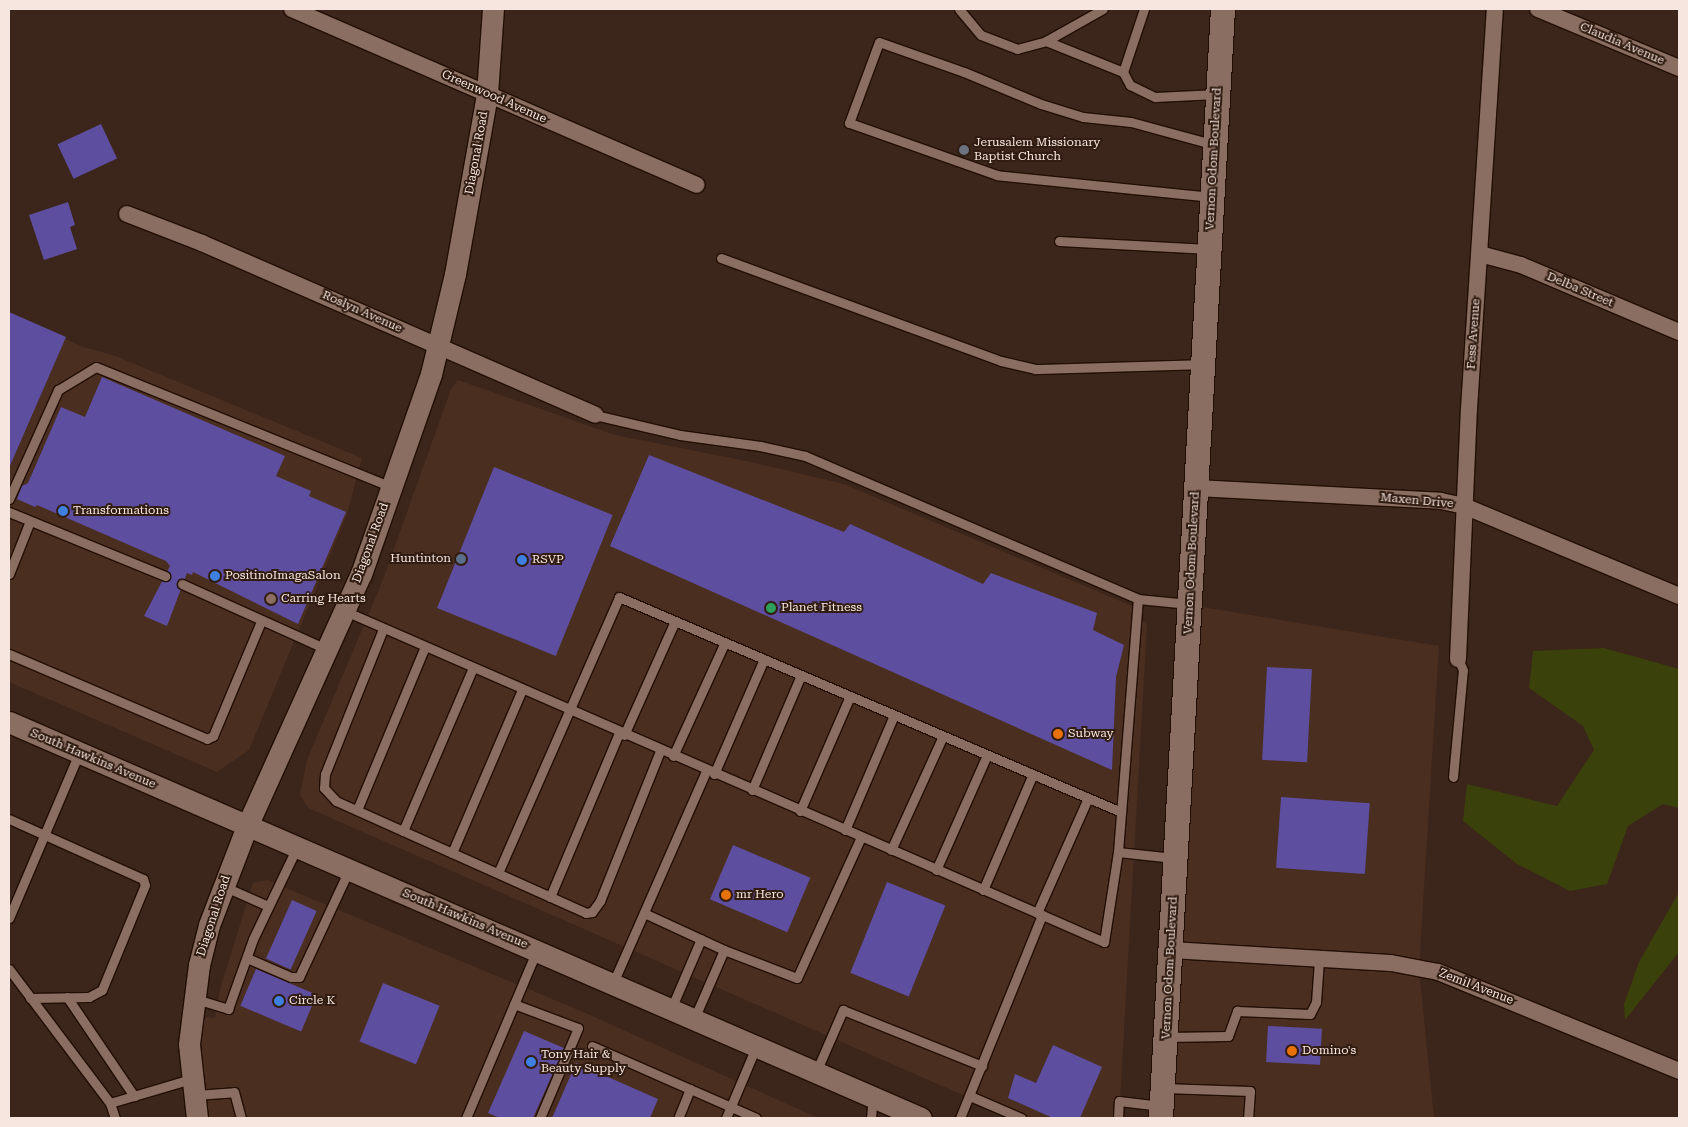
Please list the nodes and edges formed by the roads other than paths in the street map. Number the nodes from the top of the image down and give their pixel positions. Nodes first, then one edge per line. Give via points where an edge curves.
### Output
1 (292, 9) edge
2 (493, 9) edge
3 (959, 9) edge
4 (1103, 9) edge
5 (1144, 9) edge
6 (1223, 9) edge
7 (1495, 9) edge
8 (1538, 9) edge
9 (1046, 41) junction
10 (1679, 68) edge
11 (1123, 72) junction
12 (487, 94) junction
13 (1218, 94) junction
14 (1215, 145) junction
15 (696, 185) dead end
16 (1212, 197) junction
17 (126, 214) dead end
18 (1059, 242) dead end
19 (1210, 249) junction
20 (1480, 254) junction
21 (721, 258) dead end
22 (1679, 332) edge
23 (440, 346) junction
24 (1203, 364) junction
25 (595, 415) joint
26 (391, 488) junction
27 (1196, 488) junction
28 (9, 499) edge
29 (1464, 506) junction
30 (9, 512) edge
31 (30, 521) junction
32 (9, 574) edge
33 (165, 576) dead end
34 (182, 584) dead end
35 (1679, 596) edge
36 (1138, 600) junction
37 (1190, 604) junction
38 (345, 612) junction
39 (262, 621) junction
40 (675, 621) junction
41 (383, 628) junction
42 (725, 642) junction
43 (425, 647) junction
44 (328, 650) junction
45 (9, 654) edge
46 (764, 659) junction
47 (1458, 659) joint
48 (473, 668) junction
49 (801, 675) junction
50 (522, 690) junction
51 (850, 696) junction
52 (570, 711) junction
53 (894, 715) junction
54 (9, 722) edge
55 (622, 734) junction
56 (943, 736) junction
57 (660, 751) junction
58 (79, 752) junction
59 (987, 755) junction
60 (673, 756) junction
61 (710, 773) junction
62 (1034, 774) junction
63 (1453, 777) dead end
64 (752, 790) junction
65 (1088, 798) junction
66 (357, 810) junction
67 (800, 811) junction
68 (1121, 812) junction
69 (9, 819) edge
70 (247, 826) junction
71 (845, 830) junction
72 (402, 831) junction
73 (44, 834) junction
74 (861, 837) junction
75 (297, 848) junction
76 (891, 850) junction
77 (1118, 852) junction
78 (452, 853) junction
79 (1177, 858) junction
80 (349, 870) junction
81 (936, 870) junction
82 (498, 873) junction
83 (222, 886) junction
84 (983, 890) junction
85 (550, 896) junction
86 (268, 906) junction
87 (644, 913) junction
88 (1040, 914) junction
89 (9, 918) edge
90 (701, 939) junction
91 (537, 950) junction
92 (724, 950) junction
93 (1171, 950) junction
94 (247, 958) junction
95 (1318, 960) junction
96 (9, 969) edge
97 (613, 983) junction
98 (67, 997) junction
99 (30, 998) junction
100 (193, 999) junction
101 (514, 1004) junction
102 (671, 1009) junction
103 (694, 1019) junction
104 (1166, 1038) junction
105 (592, 1046) dead end
106 (757, 1046) junction
107 (982, 1066) junction
108 (1679, 1071) edge
109 (816, 1072) junction
110 (192, 1087) junction
111 (690, 1089) junction
112 (134, 1096) junction
113 (970, 1096) junction
114 (872, 1097) junction
115 (110, 1103) junction
116 (1162, 1104) edge
117 (731, 1106) junction
118 (917, 1117) edge
119 (115, 1118) edge
120 (197, 1118) edge
121 (241, 1118) edge
122 (466, 1118) edge
123 (540, 1118) edge
124 (678, 1118) edge
125 (726, 1118) edge
126 (756, 1118) edge
127 (871, 1118) edge
128 (960, 1118) edge
129 (1021, 1118) edge
130 (1118, 1118) edge
131 (1248, 1118) edge

1 - 12 street, Greenwood Avenue
2 - 12 street, Diagonal Road
3 - 9 lane via 981,35 1017,49
4 - 9 lane
5 - 11 lane
6 - 13 main road, Vernon Odom Boulevard
7 - 20 street, Fess Avenue
8 - 10 street, Claudia Avenue
9 - 11 lane
11 - 13 lane via 1134,89 1155,97
12 - 15 street, Greenwood Avenue
12 - 23 street, Diagonal Road
13 - 14 main road, Vernon Odom Boulevard
14 - 16 main road, Vernon Odom Boulevard
14 - 16 lane via 1132,122 1083,117 879,42 849,123 997,175
16 - 19 main road, Vernon Odom Boulevard
17 - 23 street, Roslyn Avenue via 202,243
18 - 19 lane
19 - 24 main road, Vernon Odom Boulevard
20 - 22 street, Delba Street via 1521,265
20 - 29 street, Fess Avenue
21 - 24 lane via 1001,362 1035,369
23 - 25 street, Roslyn Avenue
23 - 26 street, Diagonal Road
24 - 27 main road, Vernon Odom Boulevard
25 - 36 lane via 680,435 805,456
26 - 28 lane via 96,367 58,390
26 - 38 street, Diagonal Road
27 - 29 street, Maxen Drive via 1441,501
27 - 37 main road, Vernon Odom Boulevard
29 - 35 street, Maxen Drive
29 - 47 street, Fess Avenue
30 - 31 lane
31 - 32 lane
31 - 33 lane
34 - 39 lane
36 - 37 lane
36 - 68 lane
37 - 79 main road, Vernon Odom Boulevard
38 - 41 lane
38 - 44 street, Diagonal Road
39 - 44 lane
39 - 45 lane via 213,736 207,739
40 - 42 lane
40 - 52 lane via 619,597
40 - 55 lane
41 - 43 lane
41 - 66 lane via 325,774 324,788 336,801
42 - 46 lane
42 - 60 lane
43 - 48 lane
43 - 66 lane
44 - 70 street, Diagonal Road
46 - 49 lane
46 - 61 lane
47 - 63 lane via 1463,670
48 - 50 lane
48 - 72 lane
49 - 51 lane
49 - 64 lane
50 - 52 lane
50 - 78 lane
51 - 53 lane
51 - 67 lane
52 - 55 lane
52 - 82 lane
53 - 56 lane
53 - 71 lane
54 - 58 street, South Hawkins Avenue
55 - 57 lane
55 - 85 lane
56 - 59 lane
56 - 76 lane
57 - 60 lane
57 - 85 lane via 597,908 586,912
58 - 70 street, South Hawkins Avenue
58 - 73 lane
59 - 62 lane
59 - 81 lane
60 - 61 lane
61 - 64 lane
61 - 87 lane
62 - 65 lane
62 - 84 lane
64 - 67 lane
65 - 68 lane
65 - 88 lane
66 - 72 lane
67 - 71 lane
68 - 77 lane
69 - 73 lane
70 - 75 street, South Hawkins Avenue
70 - 83 street, Diagonal Road
71 - 74 lane
72 - 78 lane
73 - 89 lane
73 - 98 lane via 142,879 145,884 102,990 89,997
74 - 76 lane
74 - 92 lane via 798,978
75 - 80 street, South Hawkins Avenue
75 - 86 lane
76 - 81 lane
77 - 79 lane
77 - 88 lane via 1104,942
78 - 82 lane
79 - 93 main road, Vernon Odom Boulevard
80 - 91 street, South Hawkins Avenue
80 - 94 lane via 299,977 291,977
81 - 84 lane
82 - 85 lane
83 - 86 lane
83 - 100 street, Diagonal Road via 199,965
84 - 88 lane
86 - 94 lane
87 - 90 lane
87 - 97 lane
88 - 107 lane
90 - 92 lane
90 - 102 lane
91 - 97 street, South Hawkins Avenue
91 - 101 lane
92 - 103 lane
93 - 95 street, Zemil Avenue
93 - 104 main road, Vernon Odom Boulevard
94 - 100 lane via 228,1009
95 - 104 lane via 1316,1002 1310,1014 1237,1011 1228,1036
95 - 108 street, Zemil Avenue via 1390,963 1438,972
96 - 99 lane
97 - 102 street, South Hawkins Avenue
98 - 99 lane
98 - 112 lane
99 - 115 lane
100 - 110 street, Diagonal Road via 189,1044
101 - 122 lane
101 - 123 lane via 578,1028
102 - 103 street, South Hawkins Avenue
103 - 106 street, South Hawkins Avenue
104 - 116 main road, Vernon Odom Boulevard
105 - 111 lane
106 - 109 street, South Hawkins Avenue
106 - 117 lane
107 - 109 lane via 843,1010
107 - 113 lane
109 - 114 street, South Hawkins Avenue
110 - 112 lane
110 - 120 street, Diagonal Road
110 - 121 lane via 234,1092
111 - 117 lane
111 - 124 lane
112 - 115 lane
113 - 128 lane
113 - 129 lane
114 - 118 street, South Hawkins Avenue
114 - 127 lane
115 - 119 lane
116 - 130 lane via 1120,1101
116 - 131 lane via 1250,1092
117 - 125 lane
117 - 126 lane

